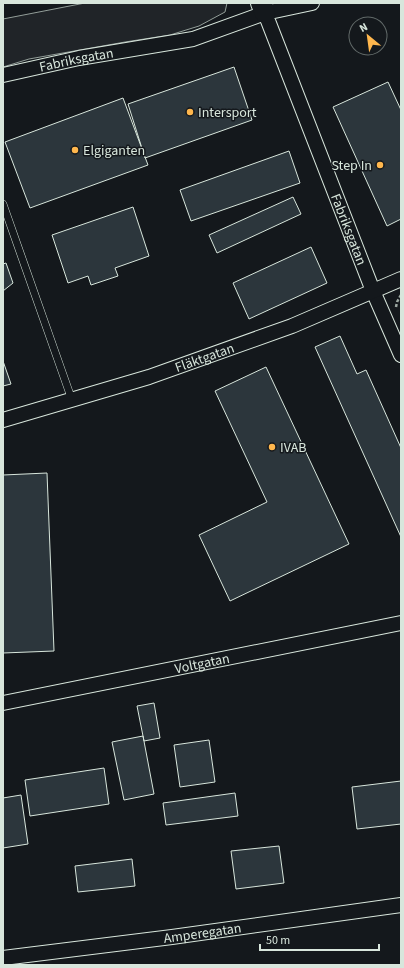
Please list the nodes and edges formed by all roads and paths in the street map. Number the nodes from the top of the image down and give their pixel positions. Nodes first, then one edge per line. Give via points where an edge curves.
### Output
1 (312, 3) edge
2 (263, 8) edge
3 (3, 75) edge
4 (3, 204) edge
5 (401, 279) edge
6 (373, 291) junction
7 (401, 355) edge
8 (72, 400) junction
9 (3, 420) edge
10 (401, 623) edge
11 (3, 703) edge
12 (401, 905) edge
13 (3, 958) edge

1 - 2 street, Fabriksgatan
2 - 3 street, Fabriksgatan via 193,39 79,58
2 - 6 street, Fabriksgatan
4 - 8 lane
5 - 6 street, Fläktgatan
6 - 7 street, Fabriksgatan
6 - 8 street, Fläktgatan via 278,332 149,377
8 - 9 street, Fläktgatan
10 - 11 street, Voltgatan
12 - 13 street, Amperegatan

